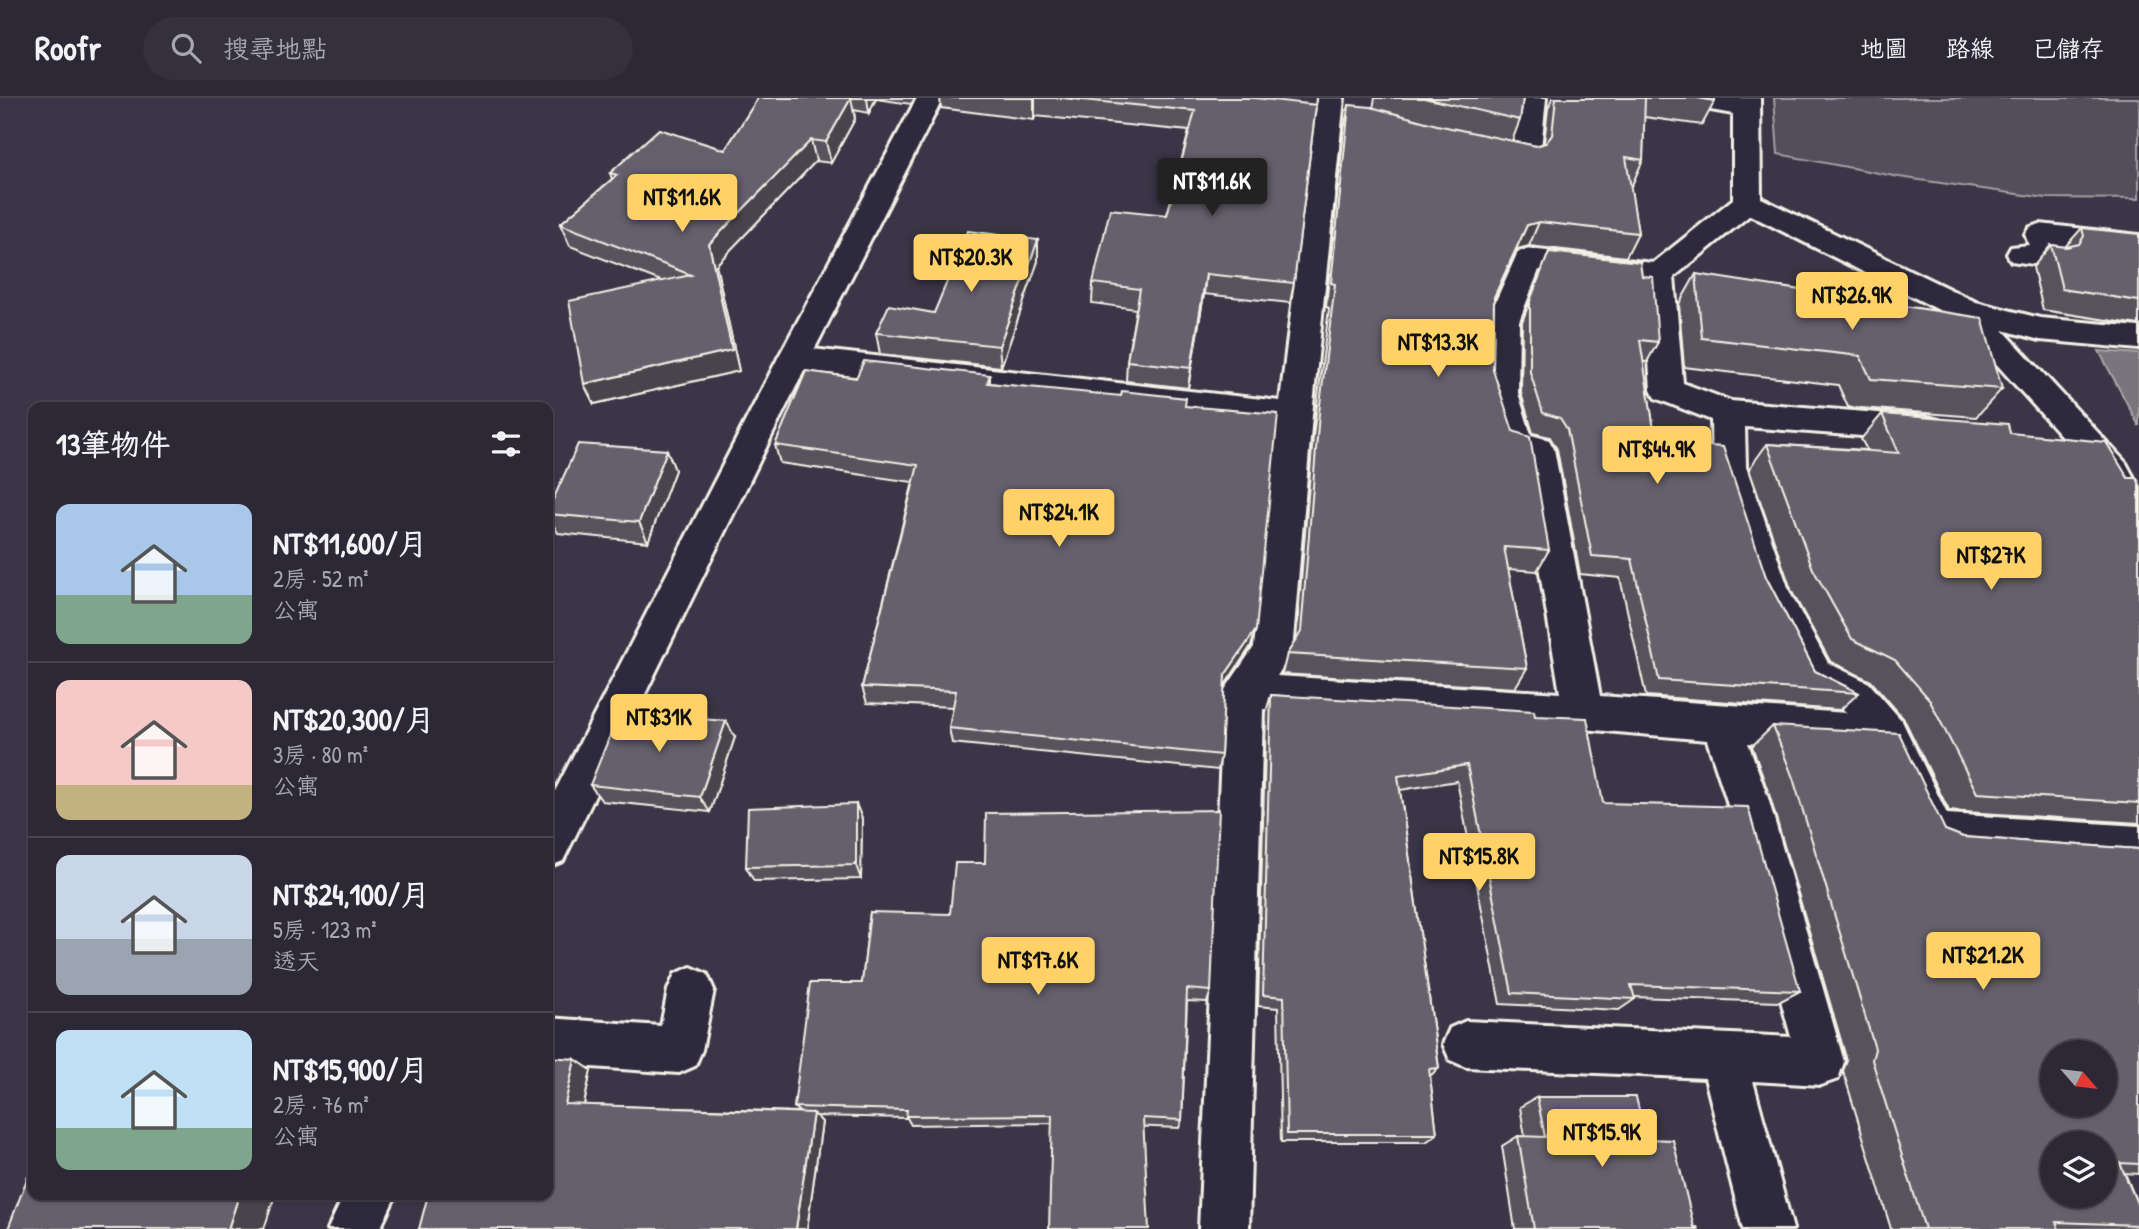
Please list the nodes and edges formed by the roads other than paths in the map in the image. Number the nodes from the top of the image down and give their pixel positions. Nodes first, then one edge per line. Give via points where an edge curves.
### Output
1 (930, 98) edge
2 (1533, 98) edge
3 (1686, 98) edge
4 (1747, 103) edge
5 (1338, 109) edge
6 (1458, 145) edge
7 (1747, 202) junction
8 (2139, 245) edge
9 (2022, 254) dead end
10 (1659, 274) junction
11 (1966, 310) junction
12 (2139, 338) edge
13 (794, 358) junction
14 (1728, 413) junction
15 (1295, 415) junction
16 (1962, 431) edge
17 (2042, 438) edge
18 (2086, 441) junction
19 (2127, 472) edge
20 (2139, 522) edge
21 (1244, 691) junction
22 (1583, 712) junction
23 (1722, 724) junction
24 (1888, 733) junction
25 (553, 837) edge
26 (2139, 846) edge
27 (691, 990) dead end
28 (553, 1041) edge
29 (1466, 1044) dead end
30 (1723, 1056) junction
31 (368, 1200) edge
32 (353, 1229) edge
33 (1224, 1229) edge
34 (1768, 1229) edge

1 - 13 street
2 - 6 street via 1526,159
3 - 4 street
4 - 7 street
5 - 15 street
7 - 10 street
7 - 11 street
8 - 9 street via 2040,234 2048,256
10 - 14 street via 1667,390
10 - 22 street via 1529,259 1503,321 1502,393 1517,444 1536,449
11 - 12 street via 2040,329
11 - 18 street
13 - 15 street
13 - 25 street
14 - 16 street
14 - 24 street via 1729,467 1772,594 1814,675 1855,695
15 - 21 street via 1273,652
17 - 18 street
18 - 19 street
19 - 20 street
21 - 22 street
21 - 33 street
22 - 23 street
23 - 24 street
23 - 30 street via 1821,1062
24 - 26 street via 1935,833
27 - 28 street via 679,1050
29 - 30 street
30 - 34 street
31 - 32 street

